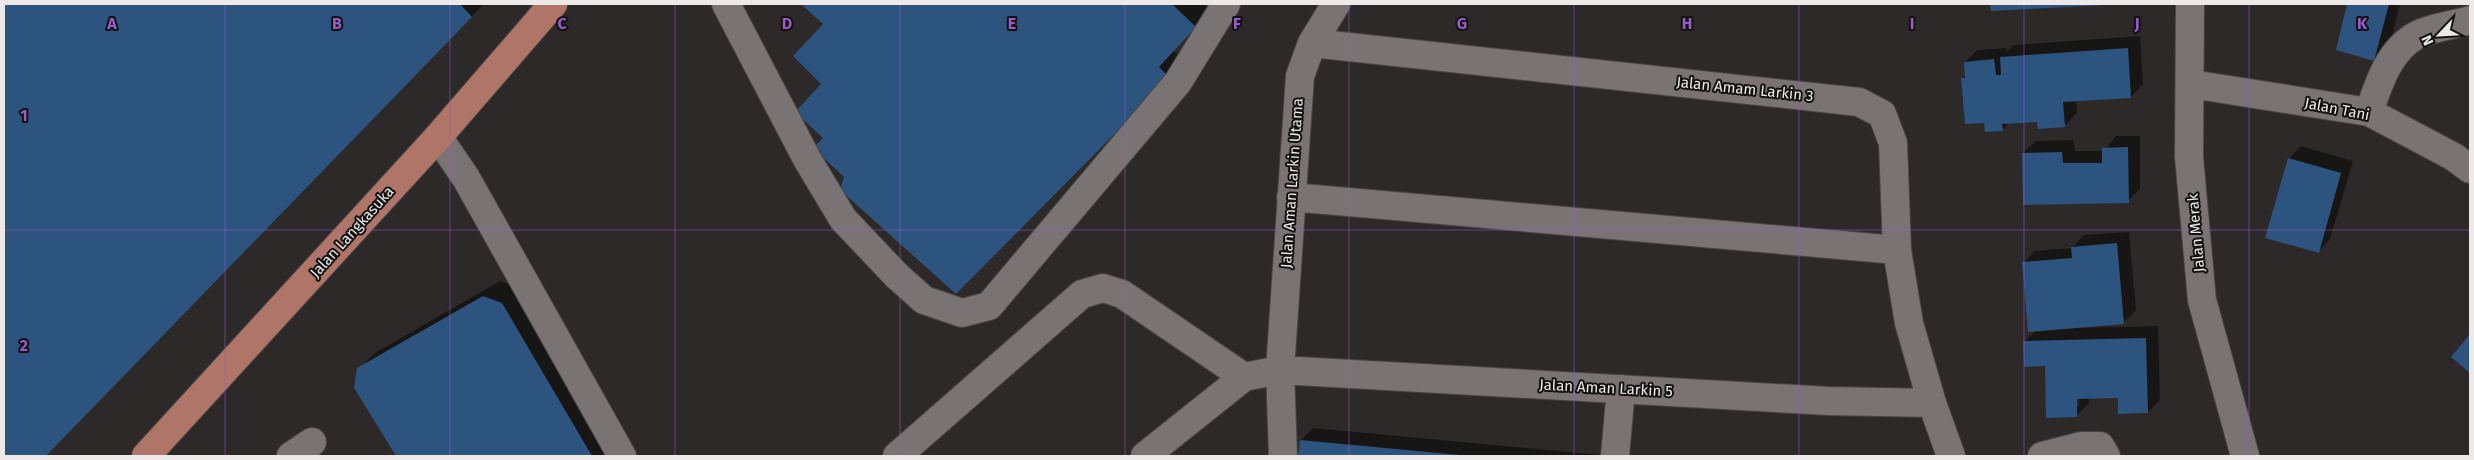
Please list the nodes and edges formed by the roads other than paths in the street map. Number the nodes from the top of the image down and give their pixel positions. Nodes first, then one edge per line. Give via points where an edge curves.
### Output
1 (553, 4) edge
2 (726, 4) edge
3 (1226, 4) edge
4 (1336, 4) edge
5 (2190, 4) edge
6 (2470, 20) edge
7 (1312, 43) junction
8 (2191, 84) junction
9 (2369, 112) junction
10 (438, 137) junction
11 (2470, 169) edge
12 (1291, 197) junction
13 (1897, 250) junction
14 (1280, 370) junction
15 (1244, 377) junction
16 (1621, 389) junction
17 (1932, 403) junction
18 (146, 456) edge
19 (622, 456) edge
20 (897, 456) edge
21 (1144, 456) edge
22 (1283, 456) edge
23 (1615, 456) edge
24 (1951, 456) edge
25 (2042, 456) edge
26 (2106, 456) edge
27 (2246, 456) edge

1 - 10 main road, Jalan Langkasuka
2 - 3 street via 807,159 843,219 924,300 962,313 989,306 1178,82
4 - 7 street, Jalan Aman Larkin Utama
5 - 8 street, Jalan Merak
6 - 9 street via 2419,34 2402,46 2381,77
7 - 12 street, Jalan Aman Larkin Utama via 1300,76
7 - 13 street, Jalan Amam Larkin 3 via 1859,102 1882,114 1893,143
8 - 9 street, Jalan Tani
8 - 27 street, Jalan Merak via 2189,157 2202,300
9 - 11 street, Jalan Tani via 2454,157
10 - 18 main road, Jalan Langkasuka
10 - 19 street via 466,178
12 - 13 street
12 - 14 street, Jalan Aman Larkin Utama
13 - 17 street, Jalan Amam Larkin 3 via 1909,323
14 - 15 street, Jalan Aman Larkin 5
14 - 16 street, Jalan Aman Larkin 5
14 - 22 street, Jalan Aman Larkin Utama
15 - 20 street via 1122,294 1103,288 1082,294
15 - 21 street
16 - 17 street, Jalan Aman Larkin 5 via 1830,401
16 - 23 street
17 - 24 street, Jalan Amam Larkin 3
25 - 26 street via 2081,446 2100,446

